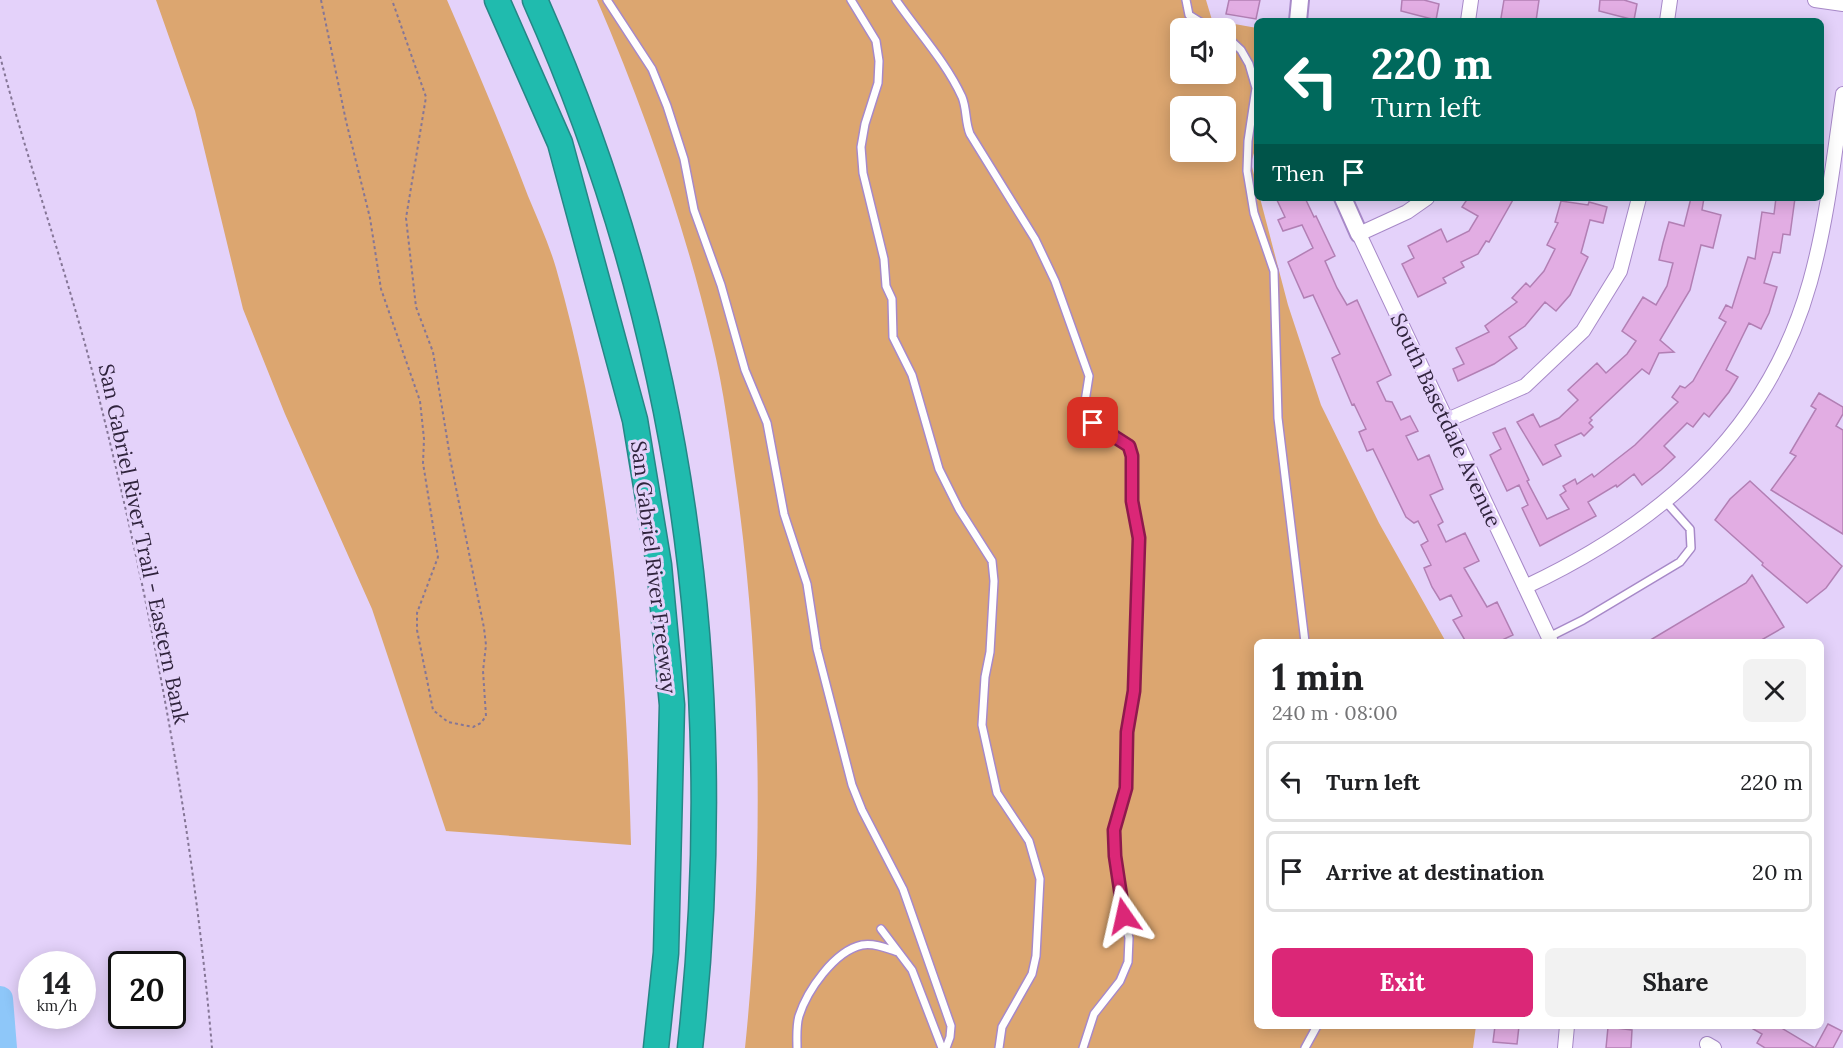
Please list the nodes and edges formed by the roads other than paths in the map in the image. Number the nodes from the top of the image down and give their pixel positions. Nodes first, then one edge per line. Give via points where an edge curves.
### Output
1 (497, 0) edge
2 (521, 0) edge
3 (535, 0) edge
4 (552, 0) edge
5 (607, 0) edge
6 (851, 0) edge
7 (896, 0) edge
8 (1186, 0) edge
9 (1300, 0) edge
10 (1471, 0) edge
11 (1670, 0) edge
12 (1815, 0) edge
13 (1843, 4) edge
14 (1194, 18) edge
15 (1298, 18) edge
16 (1468, 18) edge
17 (1667, 18) edge
18 (1236, 45) edge
19 (1254, 81) edge
20 (1843, 94) edge
21 (1254, 101) edge
22 (1344, 201) edge
23 (1423, 201) edge
24 (1639, 201) edge
25 (1359, 234) junction
26 (1445, 421) junction
27 (1665, 501) junction
28 (1525, 587) junction
29 (1305, 639) edge
30 (1550, 639) edge
31 (1552, 639) edge
32 (881, 929) dead end
33 (898, 952) junction
34 (1315, 1029) edge
35 (1567, 1029) edge
36 (656, 1048) edge
37 (676, 1048) edge
38 (690, 1048) edge
39 (705, 1048) edge
40 (797, 1048) edge
41 (944, 1048) edge
42 (999, 1048) edge
43 (1083, 1048) edge
44 (1305, 1048) edge
45 (1565, 1048) edge

1 - 36 highway, San Gabriel River Freeway via 560,143 635,420 659,565 672,705 666,953
2 - 37 highway via 552,72 612,246 655,428 673,537 684,639 691,768 689,899
3 - 38 highway via 580,105 612,198 652,343 686,518 702,672 705,759 705,861
4 - 39 highway via 597,111 643,255 674,378 698,507 712,626 719,770 716,929
5 - 41 lane via 652,69 684,159 694,210 745,370 767,423 784,514 807,584 817,649 852,785 913,916 951,1026 951,1037
6 - 42 lane via 876,41 879,61 878,83 861,147 863,173 885,259 886,286 892,298 893,337 912,375 939,469 992,561 990,652 982,725 998,793 1029,841 1040,879 1032,974 1002,1027
7 - 43 lane via 963,98 970,134 1046,260 1089,376 1084,408 1102,431 1129,446 1132,456 1131,486 1139,538 1134,682 1127,732 1126,788 1114,830 1119,894 1129,938 1128,962 1120,981 1094,1014
8 - 14 lane via 1189,15
9 - 15 street
10 - 16 street
11 - 17 street
12 - 13 street
18 - 19 lane via 1249,64
20 - 27 street via 1819,248 1783,357 1739,429 1707,465
21 - 29 lane via 1247,171 1254,213 1274,271 1278,418
22 - 25 street, South Basetdale Avenue
23 - 25 street
24 - 26 street via 1620,271 1583,331 1525,386
25 - 26 street, South Basetdale Avenue
26 - 28 street, South Basetdale Avenue
27 - 28 street via 1591,553
27 - 31 lane via 1690,529 1691,548 1680,562
28 - 30 street, South Basetdale Avenue
32 - 33 lane
33 - 40 lane via 861,945 837,959 801,1010
33 - 41 lane via 912,970
34 - 44 lane
35 - 45 street

